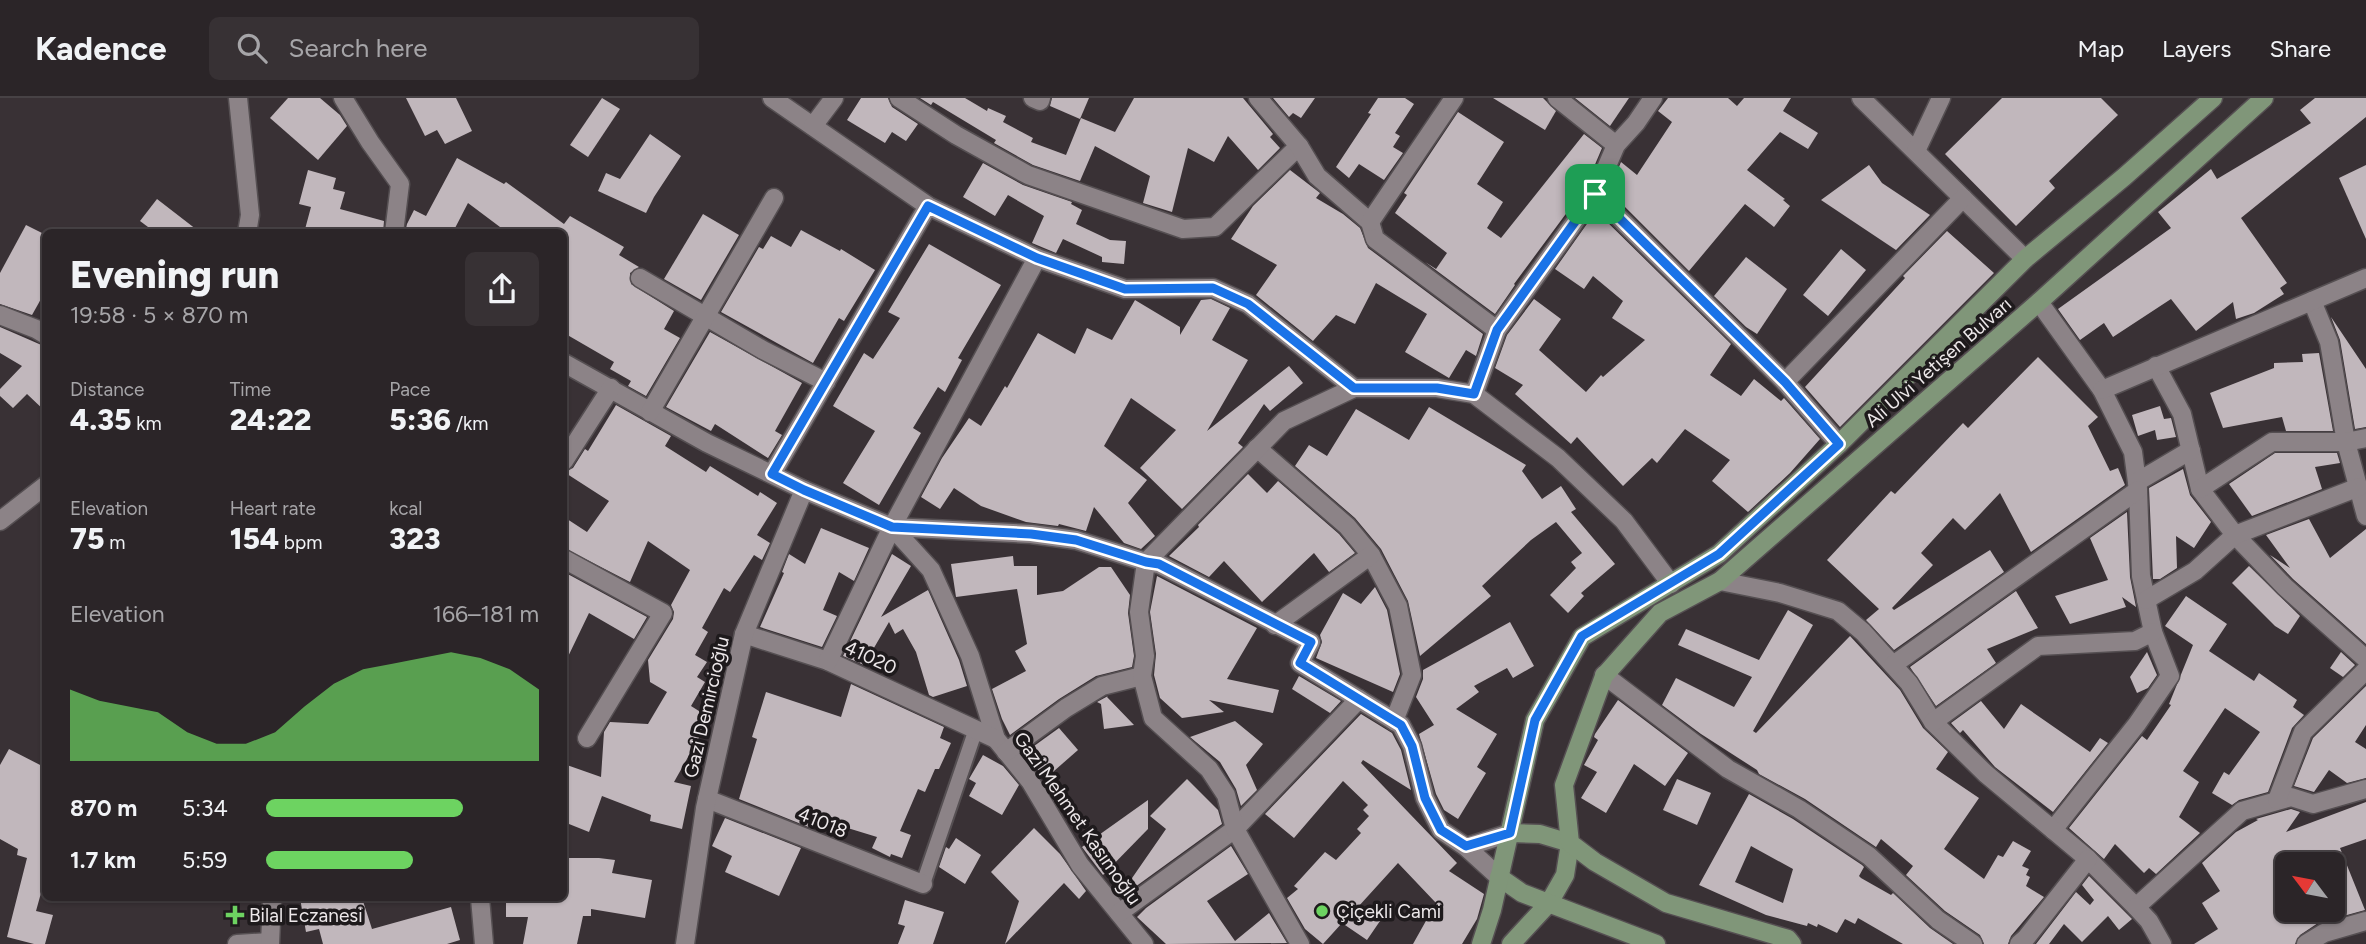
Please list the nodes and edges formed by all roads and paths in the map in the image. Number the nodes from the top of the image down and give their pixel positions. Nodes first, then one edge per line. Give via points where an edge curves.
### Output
1 (238, 98) edge
2 (343, 98) edge
3 (772, 98) edge
4 (834, 98) edge
5 (899, 98) edge
6 (1033, 98) edge
7 (1041, 98) edge
8 (1258, 98) edge
9 (1454, 98) edge
10 (1558, 98) edge
11 (1653, 98) edge
12 (1861, 98) edge
13 (1941, 98) edge
14 (2213, 98) edge
15 (2264, 98) edge
16 (813, 126) junction
17 (1616, 145) junction
18 (1299, 146) junction
19 (1916, 151) junction
20 (1595, 194) junction
21 (774, 198) dead end
22 (1963, 198) junction
23 (928, 206) junction
24 (1370, 222) junction
25 (248, 229) edge
26 (394, 229) edge
27 (1037, 258) junction
28 (2025, 259) junction
29 (640, 278) dead end
30 (2366, 278) edge
31 (2312, 301) junction
32 (2039, 302) junction
33 (0, 315) edge
34 (705, 316) junction
35 (1497, 330) junction
36 (42, 333) edge
37 (567, 365) edge
38 (2156, 366) junction
39 (826, 382) junction
40 (1785, 382) junction
41 (611, 388) junction
42 (1354, 388) junction
43 (2102, 390) junction
44 (1474, 394) junction
45 (650, 412) junction
46 (2366, 438) edge
47 (2346, 442) junction
48 (1839, 444) junction
49 (1257, 448) junction
50 (2191, 450) junction
51 (567, 456) edge
52 (772, 474) junction
53 (2137, 486) junction
54 (2359, 487) junction
55 (42, 488) edge
56 (2200, 489) junction
57 (804, 490) junction
58 (2366, 516) edge
59 (0, 521) edge
60 (892, 527) junction
61 (2235, 535) junction
62 (1371, 555) junction
63 (567, 561) edge
64 (1146, 562) junction
65 (1720, 580) junction
66 (1671, 584) junction
67 (2146, 600) junction
68 (1275, 625) junction
69 (2153, 632) junction
70 (744, 634) junction
71 (2366, 659) edge
72 (828, 661) junction
73 (1894, 665) junction
74 (2366, 670) edge
75 (1605, 675) junction
76 (1142, 676) junction
77 (1359, 699) junction
78 (1394, 721) junction
79 (1933, 722) junction
80 (976, 729) junction
81 (587, 738) dead end
82 (1001, 746) junction
83 (2366, 789) edge
84 (707, 799) junction
85 (2277, 800) junction
86 (1235, 829) junction
87 (2053, 830) junction
88 (1510, 833) junction
89 (1570, 843) junction
90 (1466, 846) junction
91 (2088, 859) junction
92 (1500, 877) junction
93 (923, 884) joint
94 (272, 901) edge
95 (480, 901) edge
96 (1549, 903) junction
97 (2136, 907) junction
98 (1119, 914) junction
99 (2366, 920) edge
100 (269, 943) edge
101 (237, 944) edge
102 (484, 944) edge
103 (685, 944) edge
104 (1144, 944) edge
105 (1300, 944) edge
106 (1481, 944) edge
107 (1511, 944) edge
108 (1656, 944) edge
109 (1792, 944) edge
110 (1973, 944) edge
111 (2019, 944) edge
112 (2162, 944) edge
113 (2306, 944) edge

1 - 25 street
2 - 26 street via 400,184
3 - 16 street
4 - 16 street
5 - 18 street via 1027,175 1183,229 1215,227
6 - 7 street
8 - 18 street
9 - 24 street
10 - 17 street
11 - 17 street
12 - 19 street
13 - 19 street
14 - 28 main road
15 - 32 main road, Ali Ulvi Yetişen Bulvarı
16 - 23 street
17 - 20 street
18 - 24 street via 1317,176
19 - 22 street
20 - 35 street
20 - 40 street
21 - 34 street
22 - 28 street
22 - 40 street
23 - 27 street
23 - 39 street
24 - 35 street via 1375,239
27 - 42 street via 1125,289 1213,288 1248,304
27 - 60 street
28 - 48 main road
29 - 34 street
30 - 31 street
31 - 38 street
31 - 47 street via 2329,342
32 - 43 street
32 - 65 main road, Ali Ulvi Yetişen Bulvarı
33 - 36 street
34 - 39 street
34 - 45 street
35 - 44 street
37 - 41 street
38 - 43 street
38 - 50 street via 2182,414
39 - 52 street
40 - 48 street
41 - 45 street
41 - 51 street
42 - 44 street via 1437,388
42 - 49 street via 1284,421
43 - 53 street via 2133,452
44 - 66 street via 1558,458 1624,521
45 - 52 street
46 - 47 street
47 - 54 street
47 - 56 street via 2272,442
48 - 66 main road via 1719,554
49 - 62 street via 1347,526
49 - 64 street
50 - 53 street
50 - 56 street
52 - 57 street
53 - 67 street
53 - 73 street
54 - 58 street
54 - 61 street
55 - 59 street
56 - 61 street
57 - 60 street
57 - 70 street, Gazi Demircioğlu
60 - 64 street via 1076,540
60 - 72 street
60 - 82 street, Gazi Mehmet Kasımoğlu via 931,570 971,656
61 - 67 street via 2195,572
61 - 71 street
62 - 68 street
62 - 78 street via 1398,606 1412,675
63 - 81 street via 663,613
64 - 68 street via 1159,564
64 - 76 street via 1139,612 1145,656
65 - 73 street via 1838,611
65 - 75 main road, Ali Ulvi Yetişen Bulvarı via 1660,613
66 - 88 main road via 1582,636 1535,720
67 - 69 street
68 - 77 street via 1311,642 1300,663
69 - 79 street via 2135,641 2038,646
69 - 87 street via 2170,676
70 - 72 street, 41020
70 - 84 street, Gazi Demircioğlu
72 - 80 street, 41020
73 - 79 street
74 - 85 street via 2303,732
75 - 89 main road, Ali Ulvi Yetişen Bulvarı via 1564,785
75 - 110 street via 1728,769 1869,856 1938,920
76 - 82 street via 1102,686
76 - 86 street via 1153,718 1209,769 1226,795
77 - 78 street
77 - 86 street
78 - 90 street via 1412,746 1425,798 1441,830
79 - 87 street
80 - 82 street, 41020
80 - 93 lane
82 - 98 street, Gazi Mehmet Kasımoğlu via 1030,780 1080,864
83 - 85 street via 2313,804 2291,797
84 - 93 street, 41018
84 - 103 street, Gazi Demircioğlu
85 - 97 street via 2242,811
86 - 98 street
86 - 105 street
87 - 91 street
88 - 89 main road via 1540,834
88 - 90 street
88 - 92 main road
89 - 96 main road via 1565,876
89 - 109 main road via 1666,903
90 - 92 street
91 - 97 street
91 - 111 street
92 - 96 main road via 1522,893
92 - 106 main road
94 - 100 street
95 - 102 street
96 - 107 main road
96 - 108 main road
97 - 112 street
98 - 104 street, Gazi Mehmet Kasımoğlu
99 - 113 street via 2324,933
100 - 101 street

